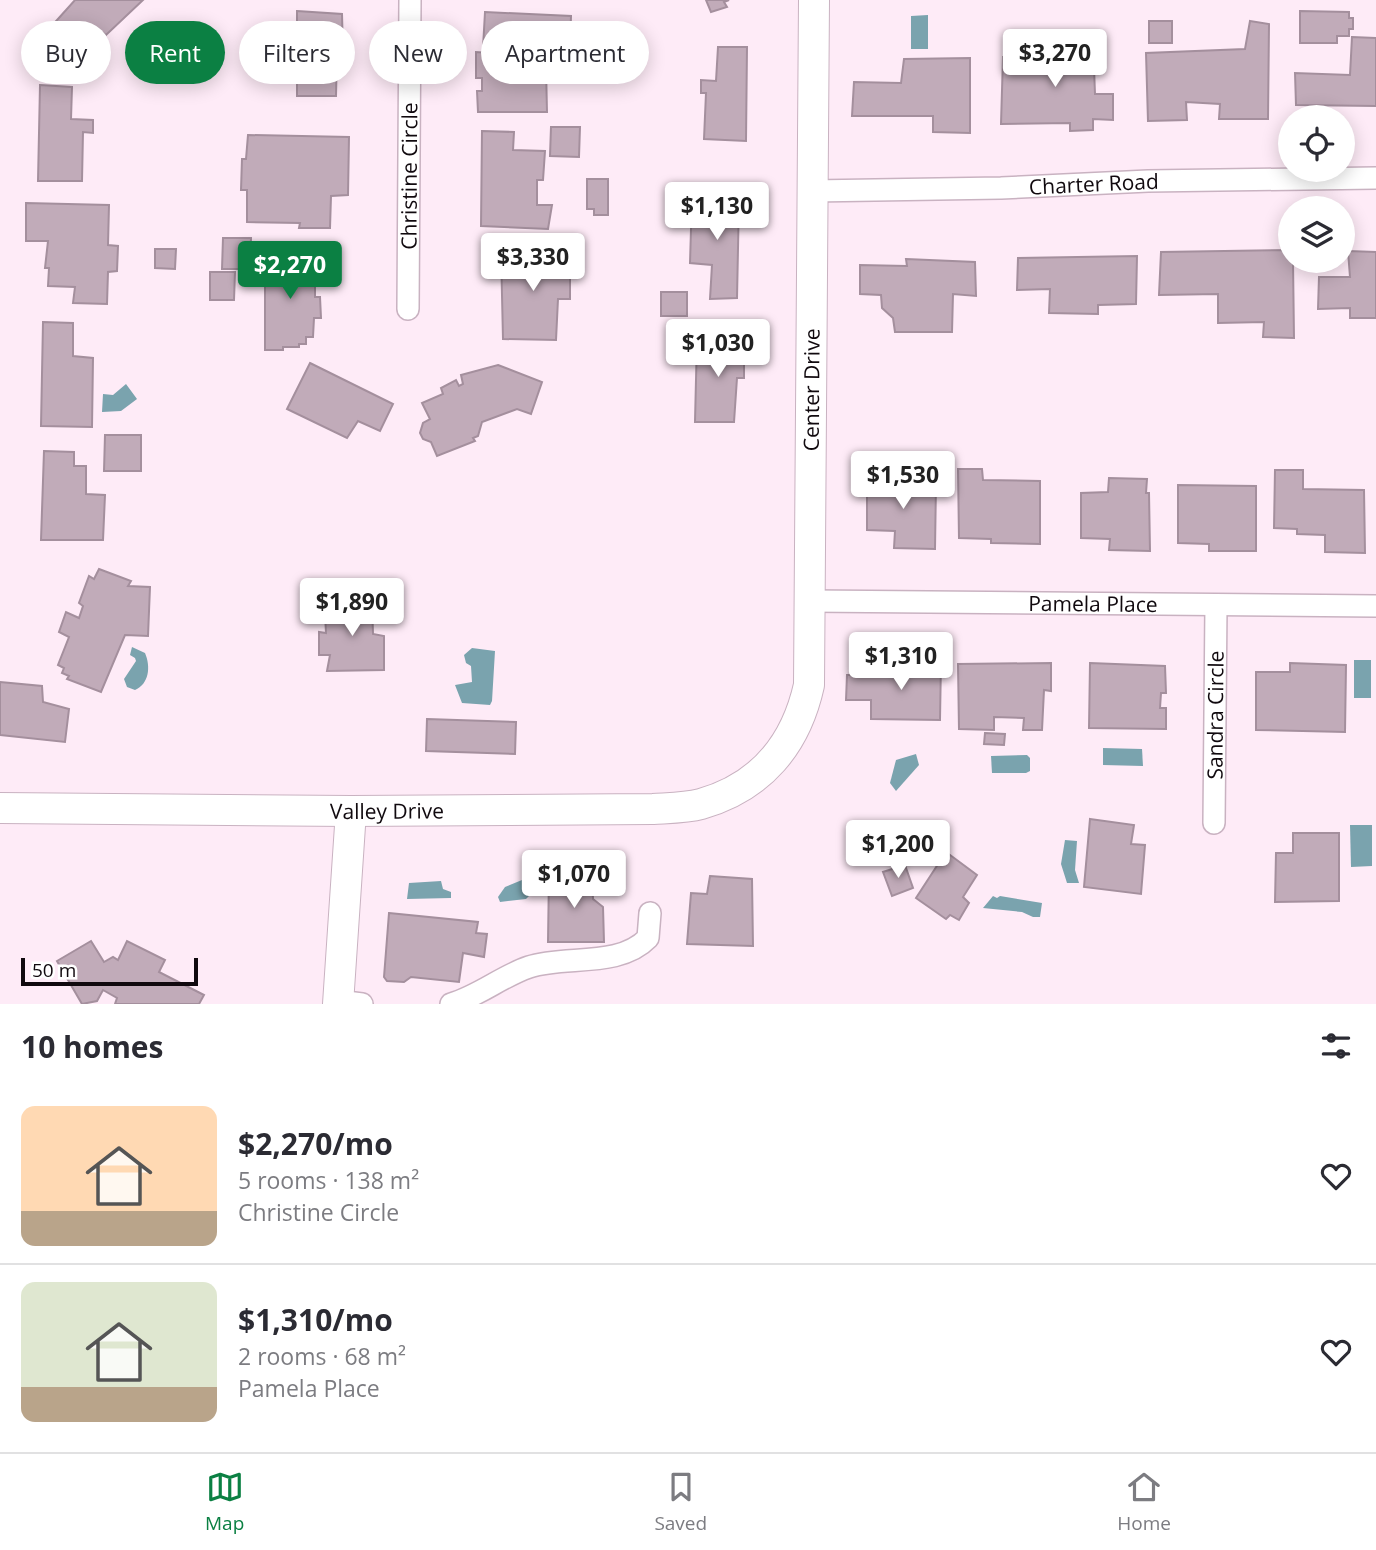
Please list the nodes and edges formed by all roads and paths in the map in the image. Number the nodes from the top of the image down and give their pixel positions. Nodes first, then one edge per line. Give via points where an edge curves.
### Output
1 (410, 0) edge
2 (814, 0) edge
3 (1376, 178) edge
4 (812, 191) junction
5 (408, 309) dead end
6 (809, 601) junction
7 (1216, 605) junction
8 (1376, 606) edge
9 (765, 769) joint
10 (0, 808) edge
11 (351, 811) junction
12 (1213, 823) dead end
13 (650, 914) dead end
14 (346, 1003) edge
15 (451, 1004) edge

1 - 5 street, Christine Circle
2 - 4 street, Center Drive
3 - 4 street, Charter Road
4 - 6 street, Center Drive
6 - 7 street, Pamela Place
6 - 9 street, Center Drive via 809,685 804,706 789,740
7 - 8 street, Pamela Place
7 - 12 street, Sandra Circle
9 - 11 street, Valley Drive via 723,796 678,807
10 - 11 street, Valley Drive
11 - 14 street
13 - 15 street via 648,938 624,953 531,966

